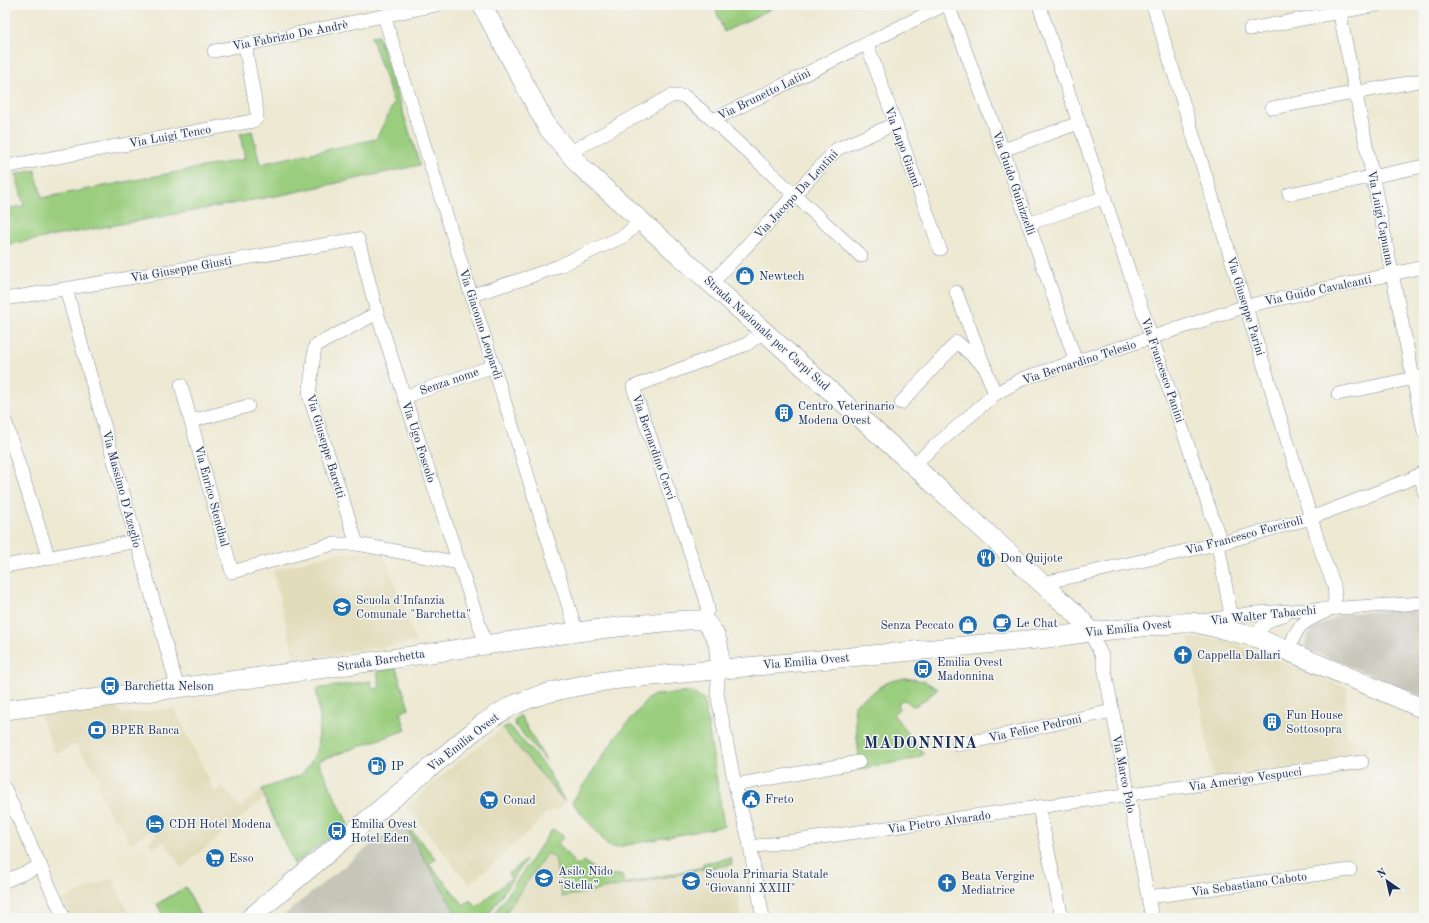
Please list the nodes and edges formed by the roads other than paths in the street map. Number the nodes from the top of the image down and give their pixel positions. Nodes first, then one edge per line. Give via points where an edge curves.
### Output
1 (436, 5) edge
2 (482, 5) edge
3 (944, 5) edge
4 (948, 5) edge
5 (1038, 5) edge
6 (1153, 5) edge
7 (1376, 5) edge
8 (1339, 8) edge
9 (384, 16) junction
10 (1250, 29) dead end
11 (250, 43) junction
12 (867, 44) junction
13 (214, 51) dead end
14 (1424, 80) edge
15 (1356, 92) junction
16 (1272, 108) dead end
17 (713, 120) junction
18 (1079, 123) junction
19 (895, 124) junction
20 (1003, 150) junction
21 (569, 153) junction
22 (6, 163) edge
23 (1424, 166) edge
24 (1373, 177) junction
25 (1289, 194) dead end
26 (794, 195) junction
27 (1104, 197) junction
28 (641, 220) junction
29 (1028, 224) junction
30 (358, 239) joint
31 (940, 249) dead end
32 (861, 256) dead end
33 (1424, 267) edge
34 (1392, 274) junction
35 (712, 283) junction
36 (66, 288) junction
37 (956, 292) dead end
38 (472, 295) junction
39 (5, 299) edge
40 (1246, 306) junction
41 (377, 313) junction
42 (764, 331) junction
43 (1153, 337) junction
44 (1076, 362) junction
45 (494, 366) junction
46 (985, 367) junction
47 (1419, 377) edge
48 (181, 386) dead end
49 (995, 394) junction
50 (1338, 394) dead end
51 (404, 397) junction
52 (901, 403) dead end
53 (248, 406) dead end
54 (5, 421) edge
55 (191, 421) junction
56 (1424, 432) edge
57 (913, 464) junction
58 (1422, 470) edge
59 (1424, 492) edge
60 (1310, 518) junction
61 (136, 541) junction
62 (1220, 543) junction
63 (357, 544) junction
64 (48, 559) junction
65 (460, 563) junction
66 (5, 566) edge
67 (1043, 583) junction
68 (1424, 603) edge
69 (1333, 608) junction
70 (1231, 616) junction
71 (703, 620) junction
72 (1192, 622) junction
73 (577, 632) junction
74 (1090, 632) junction
75 (1255, 637) junction
76 (484, 644) junction
77 (1289, 651) junction
78 (719, 669) junction
79 (178, 689) junction
80 (1424, 709) edge
81 (5, 710) edge
82 (1112, 711) junction
83 (958, 745) dead end
84 (860, 762) dead end
85 (1362, 762) dead end
86 (736, 785) junction
87 (5, 789) edge
88 (1128, 795) junction
89 (1039, 808) junction
90 (750, 847) junction
91 (41, 866) junction
92 (1350, 870) dead end
93 (5, 881) edge
94 (1148, 897) junction
95 (64, 918) edge
96 (250, 918) edge
97 (763, 918) edge
98 (1062, 918) edge
99 (1152, 918) edge

1 - 9 street, Via Fabrizio De Andrè
2 - 21 street, Strada Nazionale per Carpi Sud via 548,128
3 - 12 street, Via Brunetto Latini
4 - 20 street, Via Guido Guinizzelli
5 - 18 street, Via Francesco Panini
6 - 40 street, Via Giuseppe Parini
7 - 8 street
8 - 10 street
8 - 15 street, Via Luigi Capuana
9 - 11 street, Via Fabrizio De Andrè
9 - 38 street, Via Giacomo Leopardi
11 - 13 street, Via Fabrizio De Andrè
11 - 22 street, Via Luigi Tenco via 246,51 257,113 253,120
12 - 17 street, Via Brunetto Latini
12 - 19 street, Via Lapo Gianni
14 - 15 street
15 - 16 street
15 - 24 street, Via Luigi Capuana
17 - 21 street, Via Brunetto Latini via 684,96 671,96
17 - 26 street
18 - 20 street
18 - 27 street, Via Francesco Panini
19 - 26 street, Via Jacopo Da Lentini via 837,149
19 - 31 street, Via Lapo Gianni
20 - 29 street, Via Guido Guinizzelli
21 - 28 street, Strada Nazionale per Carpi Sud via 581,167
23 - 24 street
24 - 25 street
24 - 34 street, Via Luigi Capuana
26 - 32 street
26 - 35 street, Via Jacopo Da Lentini
27 - 29 street
27 - 43 street, Via Francesco Panini
28 - 35 street, Strada Nazionale per Carpi Sud
28 - 38 street via 624,236 559,266
29 - 44 street, Via Guido Guinizzelli
30 - 36 street, Via Giuseppe Giusti
30 - 41 street, Via Ugo Foscolo
33 - 34 street, Via Guido Cavalcanti
34 - 40 street, Via Guido Cavalcanti
34 - 47 street, Via Luigi Capuana
35 - 42 street, Strada Nazionale per Carpi Sud
36 - 39 street, Via Giuseppe Giusti
36 - 61 street, Via Massimo D'Azeglio
37 - 46 street
38 - 45 street, Via Giacomo Leopardi
40 - 43 street, Via Guido Cavalcanti
40 - 60 street, Via Giuseppe Parini
41 - 51 street, Via Ugo Foscolo
41 - 63 street, Via Giuseppe Baretti via 315,346 309,395
42 - 57 street, Strada Nazionale per Carpi Sud
42 - 71 street, Via Bernardino Cervi via 747,344 633,387 706,599 708,609
43 - 44 street, Via Bernardino Telesio
43 - 62 street, Via Francesco Panini
44 - 49 street, Via Bernardino Telesio via 1024,378
45 - 51 street, Senza nome
45 - 73 street, Via Giacomo Leopardi
46 - 49 street
46 - 52 street via 957,342
47 - 50 street
47 - 56 street, Via Luigi Capuana
48 - 55 street, Via Enrico Stendhal
49 - 57 street, Via Bernardino Telesio
51 - 65 street, Via Ugo Foscolo
53 - 55 street
54 - 64 street
55 - 63 street, Via Enrico Stendhal via 232,572 333,544
57 - 67 street, Strada Nazionale per Carpi Sud
58 - 59 street, Via Francesco Forciroli
58 - 60 street, Via Francesco Forciroli via 1413,478
60 - 62 street, Via Francesco Forciroli
60 - 69 street, Via Giuseppe Parini via 1334,585
61 - 64 street
61 - 79 street, Via Massimo D'Azeglio
62 - 67 street, Via Francesco Forciroli
62 - 70 street, Via Francesco Panini
63 - 65 street
64 - 66 street
65 - 76 street, Via Ugo Foscolo
67 - 74 street, Strada Nazionale per Carpi Sud via 1078,615
68 - 69 street, Via Walter Tabacchi
69 - 70 street, Via Walter Tabacchi
69 - 75 street, Via Walter Tabacchi via 1276,616 1263,624
69 - 77 street, Via Walter Tabacchi via 1302,623 1293,636
70 - 72 street, Via Walter Tabacchi
71 - 73 street, Strada Barchetta
71 - 78 street via 720,649
72 - 74 street, Via Emilia Ovest
72 - 75 street, Via Emilia Ovest
73 - 76 street, Strada Barchetta
74 - 78 street, Via Emilia Ovest
74 - 82 street, Via Marco Polo via 1102,656
75 - 77 street, Via Emilia Ovest
76 - 79 street, Strada Barchetta
77 - 80 street, Via Emilia Ovest
78 - 86 street via 717,693
78 - 96 street, Via Emilia Ovest via 611,680 547,692 514,705 481,725
79 - 81 street, Strada Barchetta
82 - 83 street, Via Felice Pedroni
82 - 88 street, Via Marco Polo
84 - 86 street
85 - 88 street, Via Amerigo Vespucci
86 - 90 street
87 - 91 street
88 - 89 street, Via Pietro Alvarado
88 - 94 street, Via Marco Polo
89 - 90 street, Via Pietro Alvarado
89 - 98 street
90 - 97 street
91 - 93 street
91 - 95 street
92 - 94 street, Via Sebastiano Caboto
94 - 99 street, Via Marco Polo

